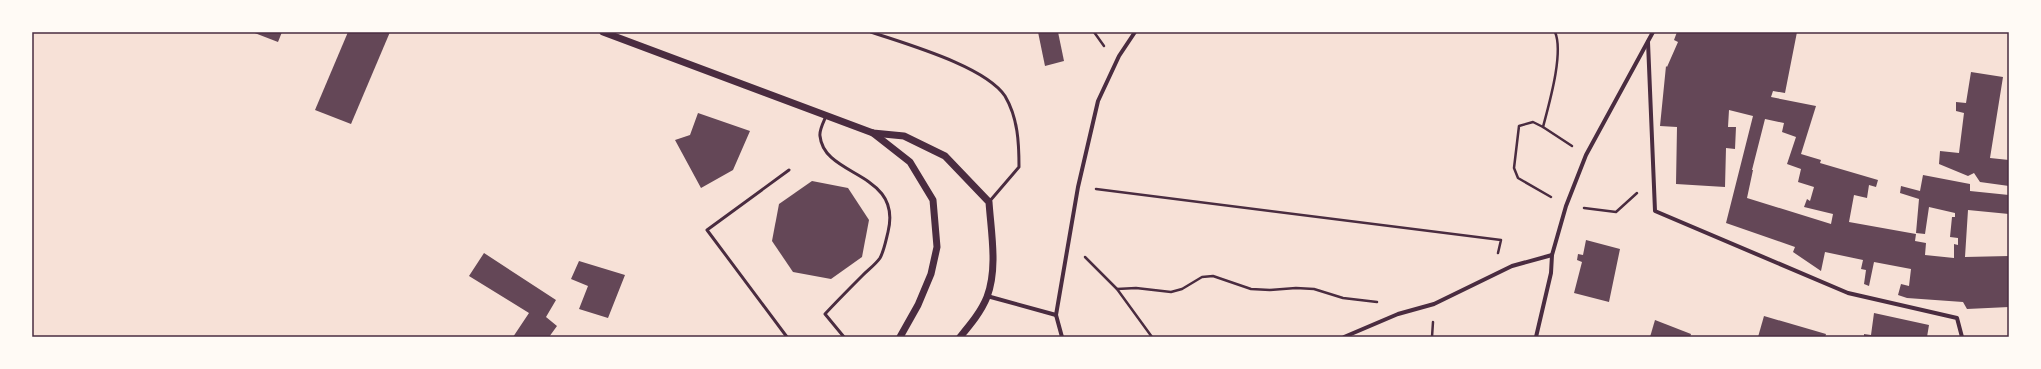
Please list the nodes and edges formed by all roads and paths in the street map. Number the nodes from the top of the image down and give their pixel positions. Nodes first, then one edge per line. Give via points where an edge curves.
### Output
1 (602, 32) edge
2 (871, 32) edge
3 (1094, 32) edge
4 (1135, 32) edge
5 (1554, 32) edge
6 (1652, 32) edge
7 (1648, 42) junction
8 (1108, 51) dead end
9 (827, 114) junction
10 (1543, 126) junction
11 (873, 133) junction
12 (1586, 155) junction
13 (789, 170) dead end
14 (1078, 187) junction
15 (1654, 192) junction
16 (989, 202) junction
17 (1566, 206) junction
18 (1068, 244) junction
19 (1552, 255) junction
20 (1512, 266) junction
21 (1117, 289) junction
22 (987, 296) junction
23 (1056, 314) junction
24 (1398, 314) junction
25 (787, 337) edge
26 (844, 337) edge
27 (900, 337) edge
28 (960, 337) edge
29 (1062, 337) edge
30 (1152, 337) edge
31 (1344, 337) edge
32 (1536, 337) edge
33 (1962, 337) edge

1 - 9 street
2 - 16 lane via 950,60 975,72 1004,95 1017,128 1019,167
3 - 8 path
4 - 14 street via 1119,56 1098,101
5 - 10 path via 1558,47 1555,73
6 - 7 street
7 - 12 street
7 - 15 street
9 - 11 street
9 - 26 lane via 820,135 824,148 833,158 867,179 881,192 887,202 891,222 880,259 825,314
10 - 12 path
10 - 17 path via 1533,122 1519,126 1514,168 1518,178
11 - 16 street via 904,136 945,156
11 - 27 street via 910,162 933,200 938,247 931,274 918,305
12 - 17 street
13 - 25 lane via 707,230
14 - 18 street
14 - 20 path via 1501,240 1497,256
15 - 17 path via 1637,192 1616,212
15 - 33 street via 1655,211 1848,293 1957,318
16 - 22 street via 993,264
17 - 19 street
18 - 21 path via 1082,245 1083,255
18 - 23 street
19 - 20 street
19 - 32 street via 1551,273
20 - 24 street via 1434,304
21 - 24 path via 1136,288 1171,292 1182,289 1202,277 1213,276 1251,288 1314,289 1343,298 1377,302
21 - 30 path
22 - 23 street
22 - 28 street via 976,317
23 - 29 street
24 - 31 street

